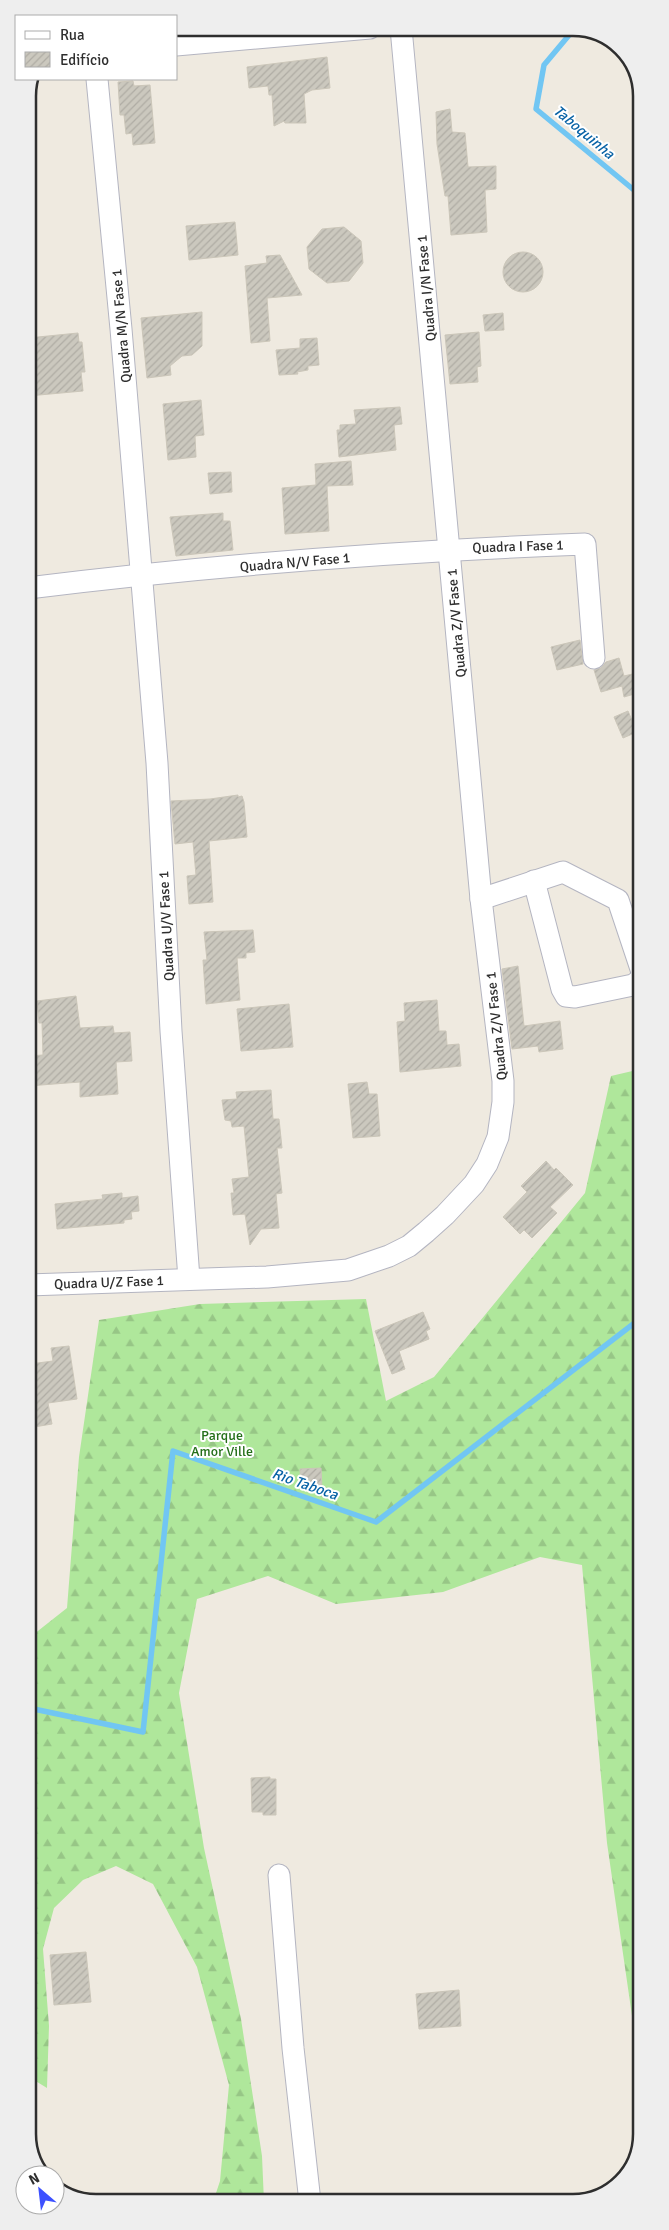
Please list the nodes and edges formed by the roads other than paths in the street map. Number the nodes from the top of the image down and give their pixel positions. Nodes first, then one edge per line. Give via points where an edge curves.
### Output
1 (279, 36) edge
2 (402, 36) edge
3 (178, 45) edge
4 (97, 80) edge
5 (450, 549) junction
6 (141, 574) junction
7 (36, 587) edge
8 (594, 658) dead end
9 (534, 881) junction
10 (481, 899) junction
11 (633, 945) edge
12 (633, 985) edge
13 (189, 1279) junction
14 (36, 1285) edge
15 (279, 1875) dead end
16 (309, 2194) edge

1 - 3 street
2 - 5 street, Quadra I/N Fase 1
4 - 6 street, Quadra M/N Fase 1 via 122,329
5 - 6 street, Quadra N/V Fase 1
5 - 8 street, Quadra I Fase 1 via 585,544
5 - 10 street, Quadra Z/V Fase 1
6 - 7 street, Quadra N/V Fase 1
6 - 13 street, Quadra U/V Fase 1 via 157,763 171,1031
9 - 10 street
9 - 11 street via 562,872 618,900
9 - 12 street via 566,996
10 - 13 street, Quadra Z/V Fase 1 via 503,1102 498,1137 474,1184 409,1246 348,1270
13 - 14 street, Quadra U/Z Fase 1
15 - 16 street

